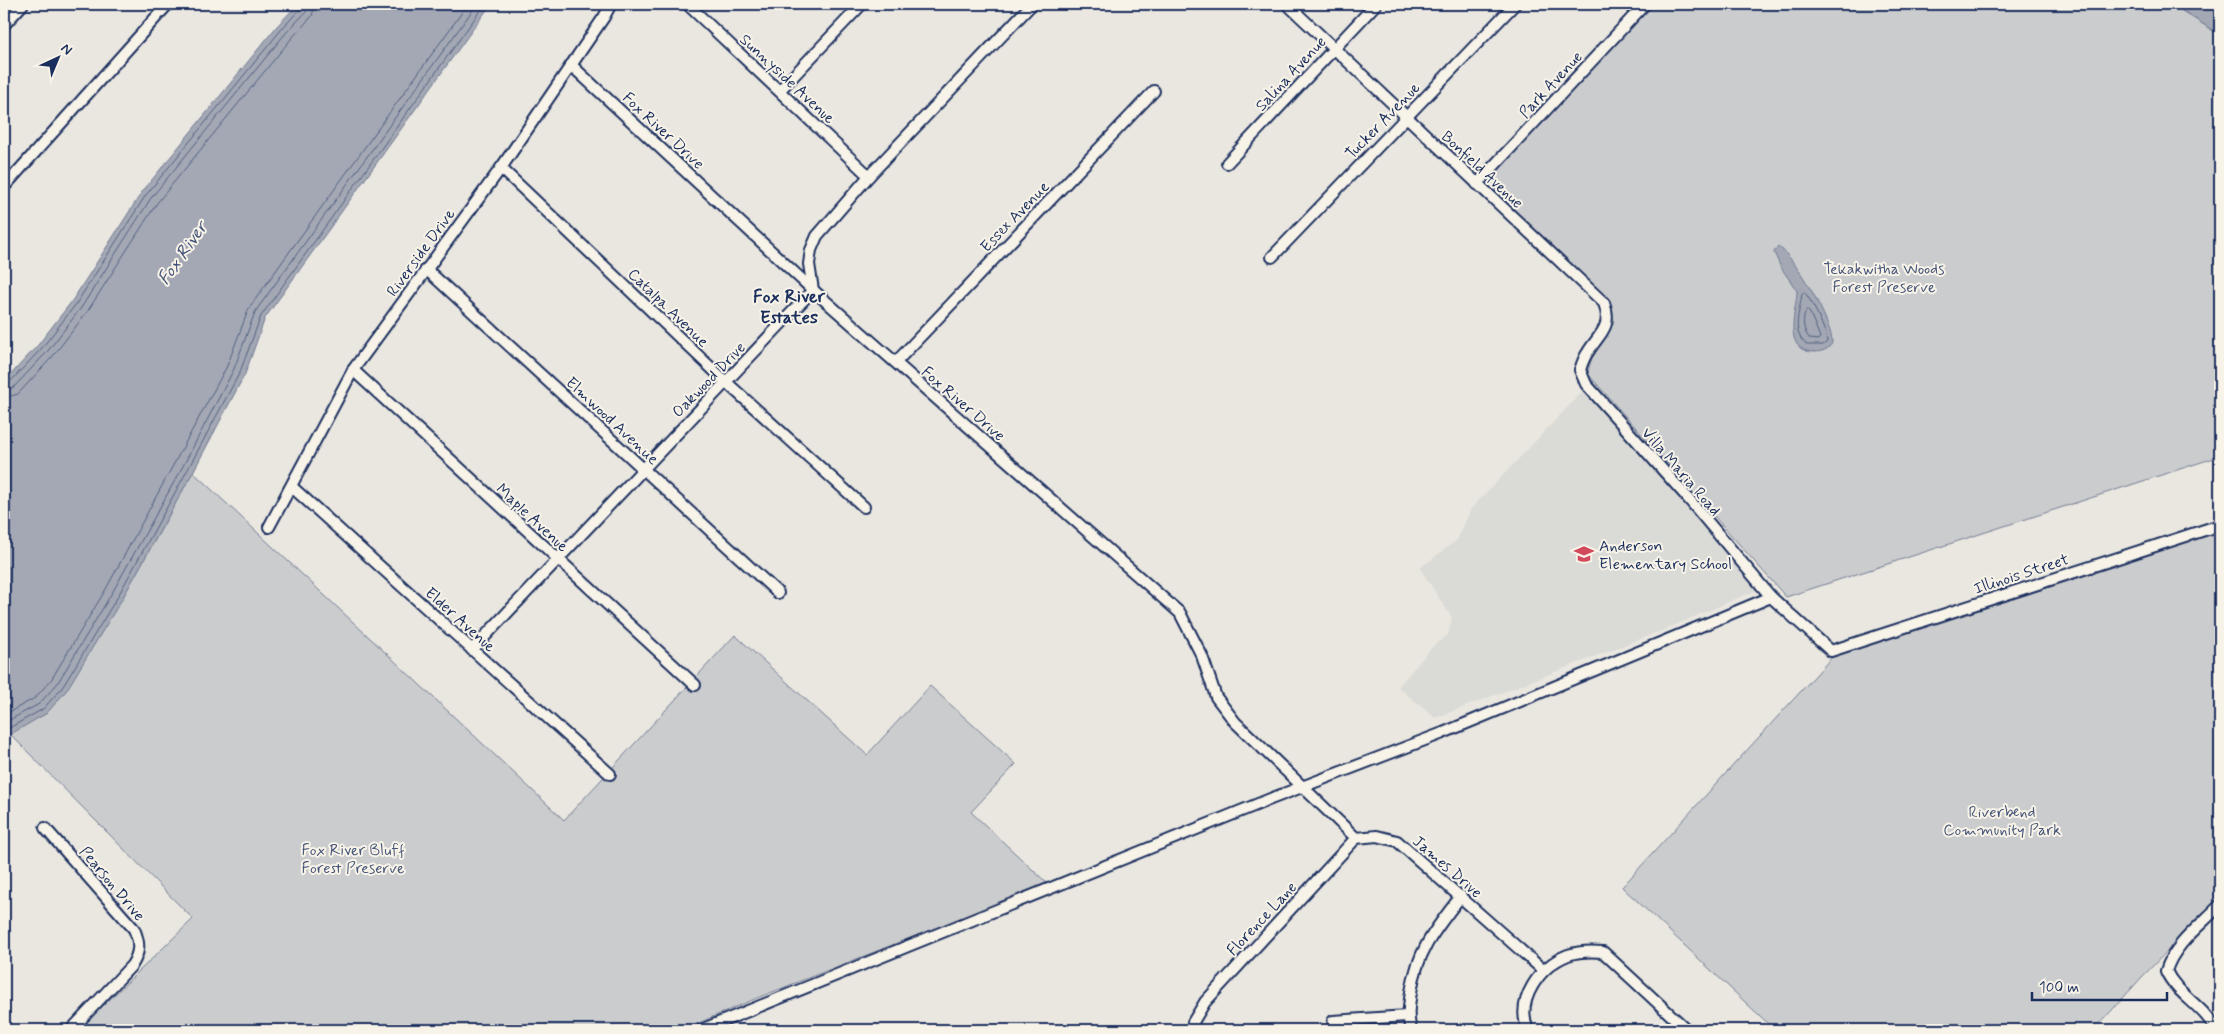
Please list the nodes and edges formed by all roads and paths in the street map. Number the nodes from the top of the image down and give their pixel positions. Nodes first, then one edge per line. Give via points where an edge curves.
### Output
1 (23, 4) edge
2 (168, 4) edge
3 (610, 4) edge
4 (686, 4) edge
5 (862, 4) edge
6 (1032, 4) edge
7 (1287, 4) edge
8 (1376, 4) edge
9 (1515, 4) edge
10 (1646, 4) edge
11 (4, 25) edge
12 (1333, 49) junction
13 (571, 65) junction
14 (780, 90) junction
15 (1154, 91) dead end
16 (1405, 117) junction
17 (1227, 162) dead end
18 (501, 168) junction
19 (869, 176) junction
20 (1477, 184) junction
21 (4, 187) edge
22 (1272, 257) dead end
23 (426, 269) junction
24 (813, 290) junction
25 (896, 362) junction
26 (353, 370) junction
27 (1580, 370) joint
28 (726, 382) junction
29 (643, 468) junction
30 (292, 487) junction
31 (864, 507) dead end
32 (2220, 524) edge
33 (269, 527) dead end
34 (558, 561) junction
35 (778, 594) dead end
36 (1771, 597) junction
37 (472, 650) junction
38 (1831, 651) joint
39 (695, 684) dead end
40 (610, 774) dead end
41 (1303, 786) junction
42 (45, 828) dead end
43 (1356, 838) junction
44 (1461, 896) junction
45 (2220, 906) edge
46 (1543, 970) junction
47 (1407, 1016) junction
48 (1333, 1021) dead end
49 (1194, 1026) edge
50 (71, 1030) edge
51 (701, 1030) edge
52 (1411, 1030) edge
53 (1528, 1030) edge
54 (1687, 1030) edge
55 (2216, 1030) edge

1 - 11 street
2 - 21 street
3 - 13 street, Riverside Drive
4 - 14 street, Sunnyside Avenue
5 - 14 street
6 - 19 street
7 - 12 street, Bonfield Avenue
8 - 12 street, Salina Avenue
9 - 16 street, Tucker Avenue
10 - 20 street, Park Avenue
12 - 16 street, Bonfield Avenue
12 - 17 street, Salina Avenue
13 - 18 street, Riverside Drive
13 - 24 street, Fox River Drive
14 - 19 street, Sunnyside Avenue
15 - 25 street, Essex Avenue
16 - 20 street, Bonfield Avenue
16 - 22 street, Tucker Avenue
18 - 23 street, Riverside Drive
18 - 28 street, Catalpa Avenue
19 - 24 street via 817,236 809,264
20 - 27 street, Bonfield Avenue via 1604,303 1608,313 1607,324 1587,353
23 - 26 street, Riverside Drive
23 - 29 street, Elmwood Avenue
24 - 25 street, Fox River Drive
24 - 28 street, Oakwood Drive
25 - 41 street, Fox River Drive via 1180,614 1202,656 1216,697 1234,722
26 - 30 street, Riverside Drive
26 - 34 street, Maple Avenue
27 - 36 street, Villa Maria Road via 1586,384
28 - 29 street, Oakwood Drive
28 - 31 street, Catalpa Avenue
29 - 34 street, Oakwood Drive
29 - 35 street, Elmwood Avenue
30 - 33 street, Riverside Drive
30 - 37 street, Elder Avenue
32 - 38 street, Illinois Street
34 - 37 street, Oakwood Drive
34 - 39 street, Maple Avenue
36 - 38 street, Villa Maria Road
36 - 41 street via 1443,733
37 - 40 street, Elder Avenue
41 - 43 street
41 - 51 street
42 - 50 street, Pearson Drive via 134,929 139,944 137,958 132,965
43 - 44 street, James Drive via 1377,836 1397,841
43 - 49 street, Florence Lane via 1205,1002
44 - 46 street, James Drive
44 - 47 street via 1432,934 1415,968
45 - 55 street via 2177,948 2166,971 2171,981 2211,1020
46 - 53 street via 1524,1002
46 - 54 street via 1567,955 1603,952
47 - 48 street
47 - 52 street

